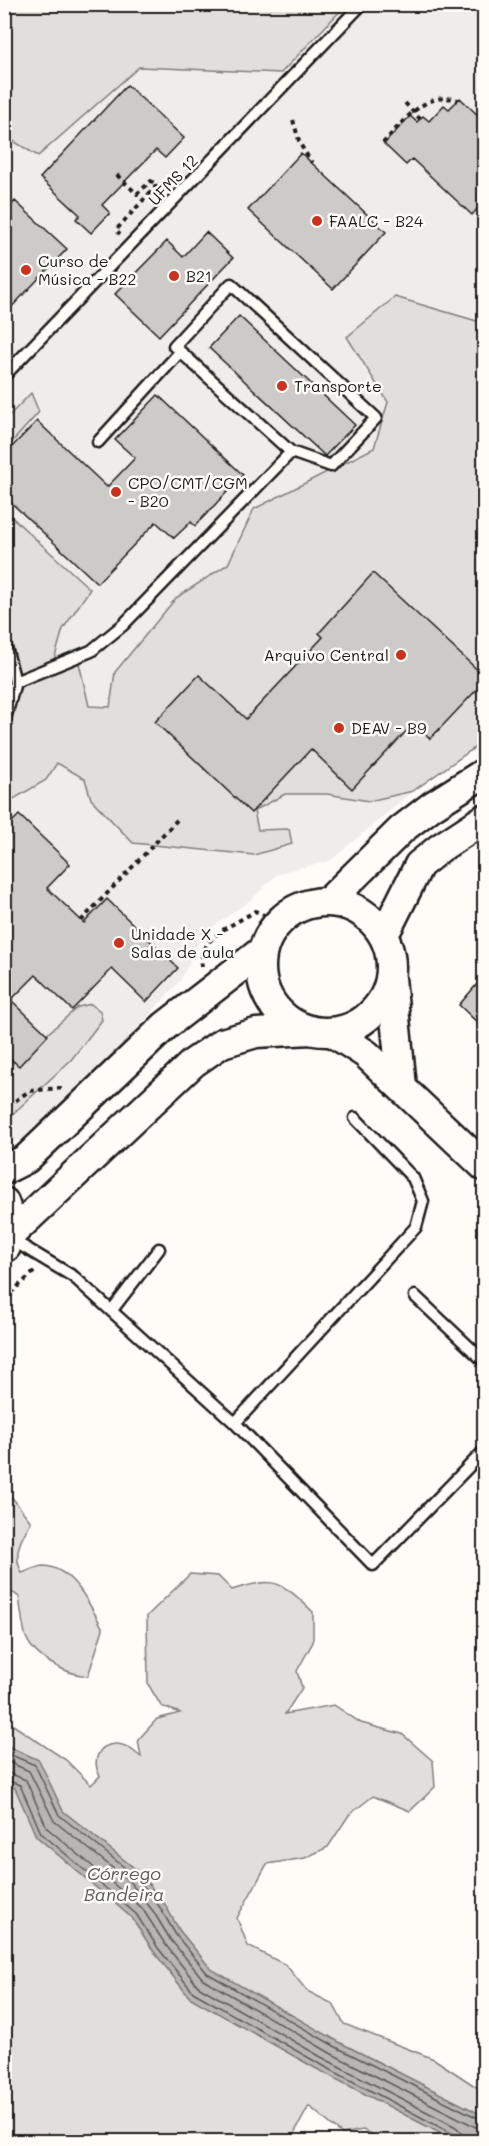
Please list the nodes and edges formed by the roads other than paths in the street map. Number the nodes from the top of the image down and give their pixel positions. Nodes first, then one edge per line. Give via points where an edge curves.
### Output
1 (362, 4) edge
2 (180, 352) junction
3 (4, 376) edge
4 (99, 442) dead end
5 (291, 452) junction
6 (4, 640) edge
7 (15, 682) junction
8 (4, 723) edge
9 (484, 774) edge
10 (484, 819) edge
11 (328, 902) junction
12 (384, 935) junction
13 (263, 950) junction
14 (391, 978) junction
15 (322, 1031) junction
16 (402, 1087) junction
17 (355, 1118) dead end
18 (484, 1166) edge
19 (4, 1170) edge
20 (4, 1202) edge
21 (8, 1241) edge
22 (159, 1249) dead end
23 (415, 1296) dead end
24 (112, 1310) junction
25 (484, 1361) edge
26 (235, 1423) junction
27 (484, 1451) edge

1 - 3 lane, UFMS 12
2 - 4 lane
2 - 5 lane
2 - 5 lane via 174,346 231,284 376,418 331,465
5 - 7 lane via 123,625 91,651
6 - 7 lane
7 - 8 lane
9 - 11 main road via 402,829
10 - 12 main road via 419,866
11 - 12 main road via 350,906 370,918
11 - 13 main road via 307,905 288,915 273,930
12 - 14 main road via 391,957
13 - 15 main road via 261,970 266,991 276,1008 292,1022
13 - 19 main road via 165,1026 26,1159
14 - 15 main road via 384,998 370,1015 352,1027
14 - 16 main road
15 - 16 main road via 366,1054
15 - 21 main road via 256,1034 222,1043 193,1063
16 - 18 main road
17 - 26 lane via 413,1178 423,1201 416,1227
20 - 21 main road via 9,1216
21 - 24 lane via 74,1277
22 - 24 lane
23 - 25 lane
24 - 26 lane
26 - 27 lane via 373,1565

